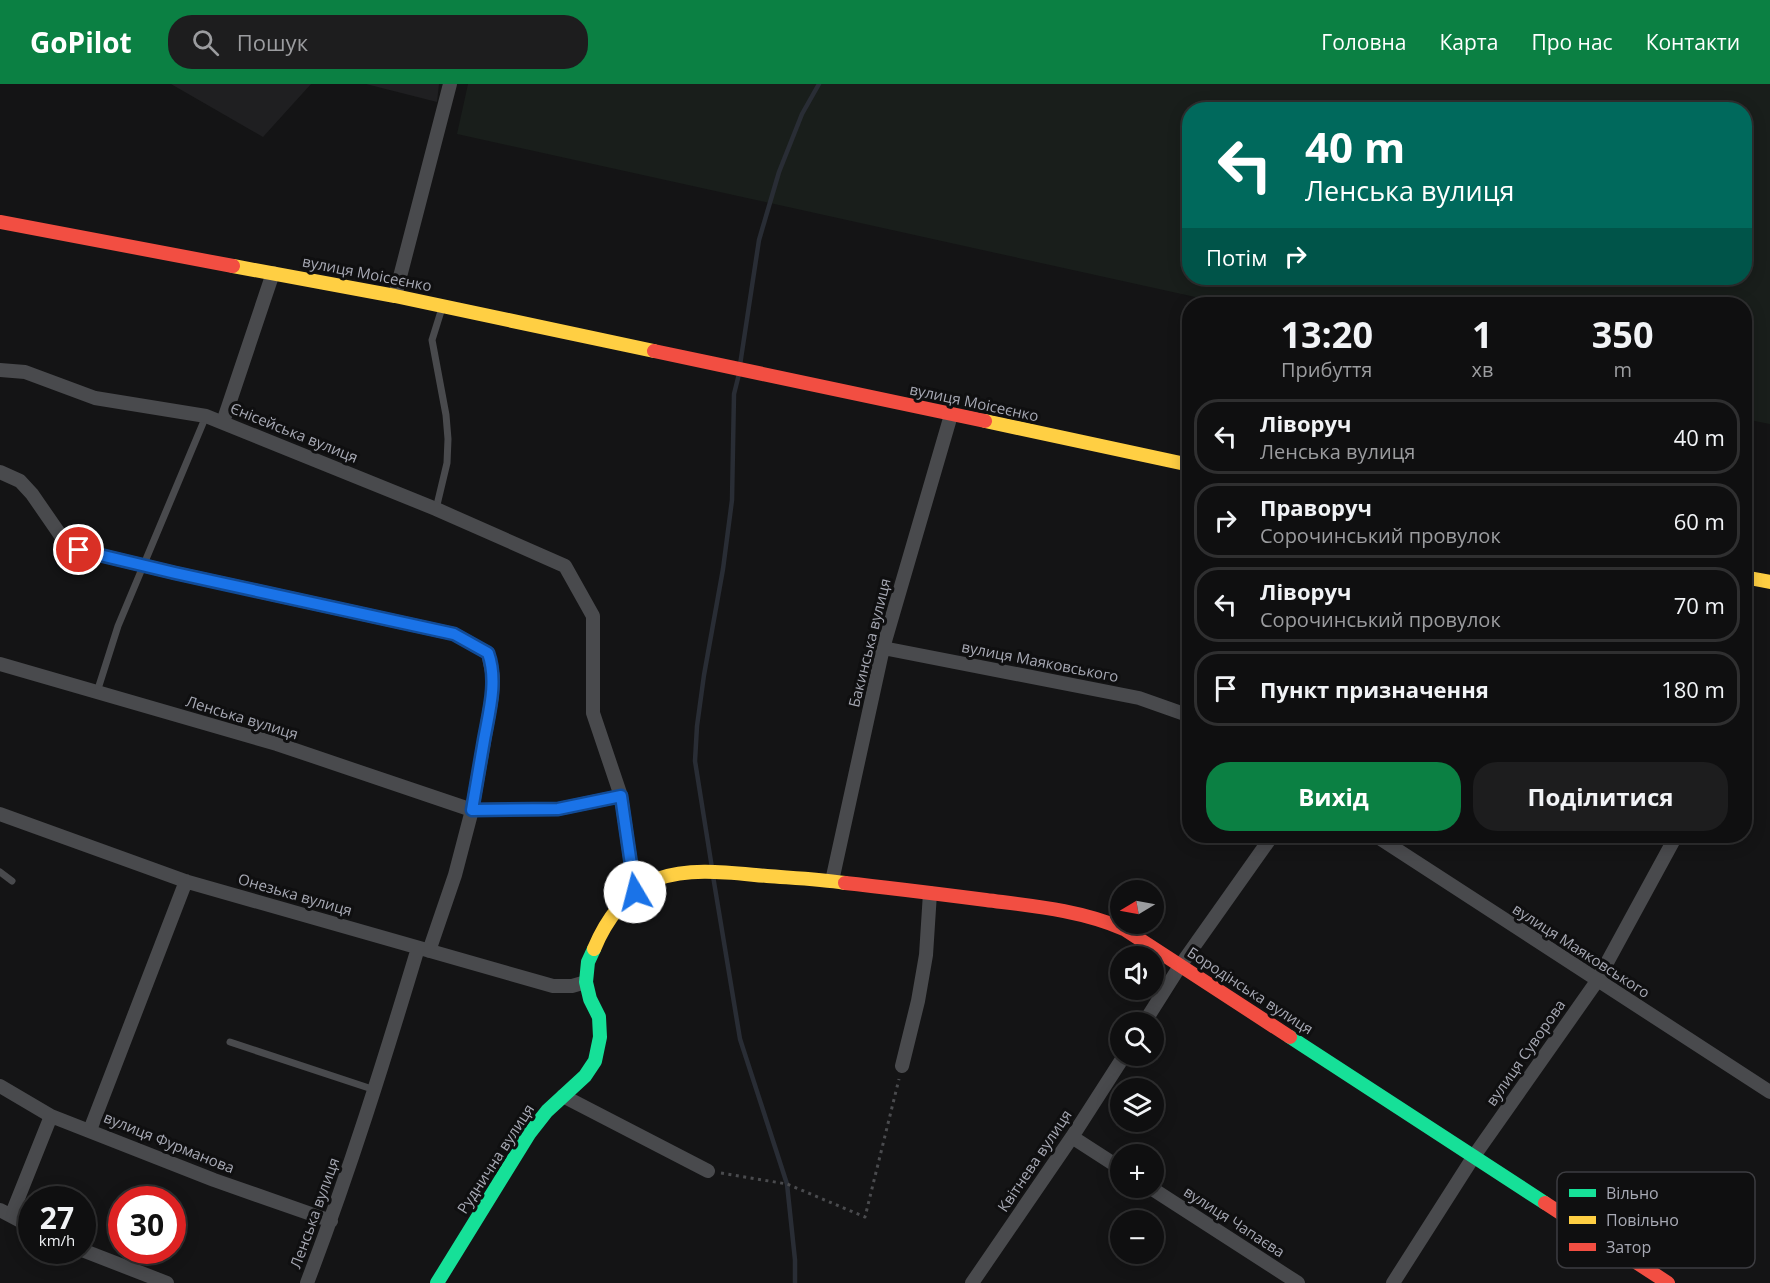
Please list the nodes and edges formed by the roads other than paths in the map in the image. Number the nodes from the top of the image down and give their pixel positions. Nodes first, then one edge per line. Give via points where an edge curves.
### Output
1 (450, 84) edge
2 (0, 222) edge
3 (273, 273) junction
4 (395, 296) junction
5 (443, 306) junction
6 (0, 370) edge
7 (951, 415) junction
8 (206, 416) junction
9 (223, 422) junction
10 (1182, 463) edge
11 (0, 472) edge
12 (436, 508) junction
13 (144, 565) junction
14 (1752, 579) edge
15 (1770, 582) edge
16 (883, 648) junction
17 (0, 664) edge
18 (97, 692) junction
19 (1182, 713) edge
20 (621, 796) junction
21 (472, 810) junction
22 (0, 814) edge
23 (1267, 843) edge
24 (1387, 843) edge
25 (1672, 843) edge
26 (0, 872) edge
27 (723, 872) joint
28 (12, 881) dead end
29 (186, 881) junction
30 (832, 881) junction
31 (635, 892) junction
32 (930, 892) junction
33 (424, 949) junction
34 (1180, 966) junction
35 (1597, 981) junction
36 (586, 982) junction
37 (1151, 1012) edge
38 (230, 1042) dead end
39 (903, 1066) road end
40 (1118, 1066) edge
41 (0, 1086) edge
42 (375, 1090) junction
43 (1770, 1092) edge
44 (563, 1096) junction
45 (51, 1116) junction
46 (90, 1130) junction
47 (1072, 1137) junction
48 (1474, 1156) junction
49 (1110, 1162) edge
50 (708, 1171) road end
51 (1164, 1196) edge
52 (1557, 1210) edge
53 (5, 1213) edge
54 (331, 1221) junction
55 (96, 1255) edge
56 (1645, 1268) edge
57 (167, 1283) edge
58 (307, 1283) edge
59 (437, 1283) edge
60 (972, 1283) edge
61 (1298, 1283) edge
62 (1393, 1283) edge
63 (1668, 1283) edge

1 - 4 street
2 - 3 street, вулиця Моісеєнко
3 - 4 street, вулиця Моісеєнко
3 - 9 street
4 - 5 street, вулиця Моісеєнко
5 - 7 street, вулиця Моісеєнко
5 - 12 lane via 432,340 448,439 447,463
6 - 8 street, Єнісейська вулиця via 25,372 95,398
7 - 10 street, вулиця Моісеєнко
7 - 16 street, Бакинська вулиця
8 - 9 street, Єнісейська вулиця
8 - 13 lane
9 - 12 street, Єнісейська вулиця
11 - 13 street via 21,481 61,536 79,550
12 - 20 street, Єнісейська вулиця via 565,566 593,616 593,713
13 - 18 lane via 118,626
13 - 21 street via 454,634 488,653 492,663 492,696
14 - 15 street
16 - 19 street, вулиця Маяковського via 1139,698
16 - 30 street, Бакинська вулиця
17 - 18 street, Ленська вулиця
18 - 21 street, Ленська вулиця via 277,744
20 - 21 street, Ленська вулиця via 558,809
20 - 31 street
21 - 33 street, Ленська вулиця via 455,875
22 - 29 street, Онезька вулиця
23 - 34 street
24 - 35 street, вулиця Маяковського
25 - 35 street, вулиця Суворова
26 - 28 lane
27 - 30 street, Бородінська вулиця
27 - 31 street, Руднична вулиця via 694,872 656,879
29 - 33 street, Онезька вулиця
29 - 46 street
30 - 32 street, Бородінська вулиця
31 - 36 street, Руднична вулиця via 598,936 588,962
32 - 34 street, Бородінська вулиця via 1043,906 1106,921
32 - 39 street via 926,955
33 - 36 street, Онезька вулиця via 553,986
33 - 42 street, Ленська вулиця
34 - 37 street
34 - 48 street, Бородінська вулиця
35 - 43 street, вулиця Маяковського
35 - 48 street, вулиця Суворова
36 - 44 street, Руднична вулиця via 599,1017 600,1037 594,1061 585,1076
38 - 42 lane
40 - 47 street, Квітнева вулиця
41 - 45 street, вулиця Фурманова
42 - 54 street, Ленська вулиця
44 - 50 street
44 - 59 street, Руднична вулиця via 529,1134
45 - 46 street, вулиця Фурманова
45 - 53 street
46 - 54 street, вулиця Фурманова
47 - 49 street
47 - 60 street, Квітнева вулиця
48 - 52 street, Бородінська вулиця
48 - 62 street, вулиця Суворова
51 - 61 street, вулиця Чапаєва
54 - 58 street, Ленська вулиця
55 - 57 street
56 - 63 street, Бородінська вулиця

